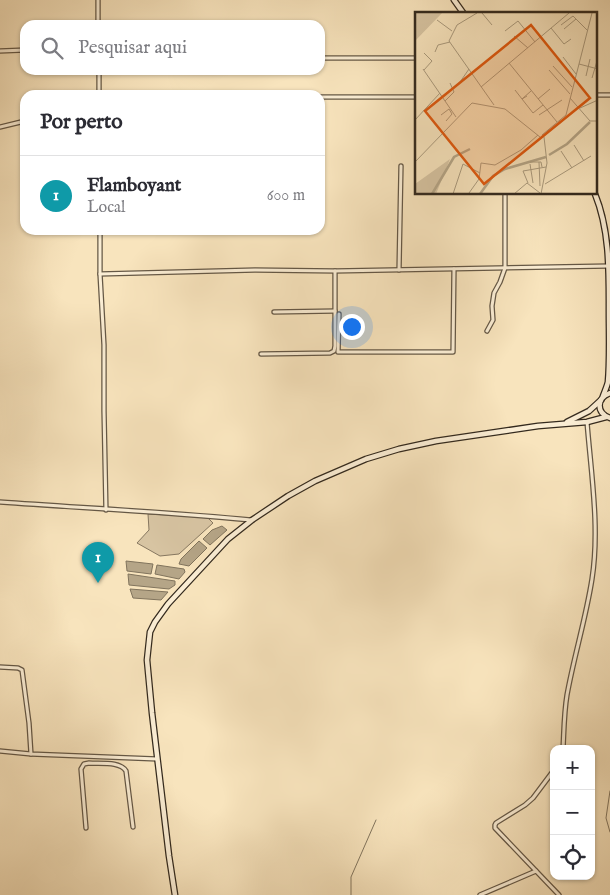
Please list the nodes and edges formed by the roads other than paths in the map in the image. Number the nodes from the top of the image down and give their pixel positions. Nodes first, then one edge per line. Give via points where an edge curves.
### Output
1 (98, 0) edge
2 (454, 0) edge
3 (462, 12) edge
4 (98, 20) edge
5 (20, 50) edge
6 (0, 51) edge
7 (325, 58) edge
8 (415, 58) edge
9 (99, 75) edge
10 (99, 90) edge
11 (415, 96) edge
12 (325, 97) edge
13 (20, 122) edge
14 (0, 127) edge
15 (401, 166) dead end
16 (504, 195) edge
17 (595, 195) edge
18 (100, 235) edge
19 (608, 266) junction
20 (505, 268) junction
21 (454, 269) junction
22 (399, 270) junction
23 (335, 271) junction
24 (100, 274) junction
25 (335, 311) junction
26 (274, 312) dead end
27 (339, 314) dead end
28 (488, 331) dead end
29 (261, 354) dead end
30 (610, 362) edge
31 (610, 393) edge
32 (602, 398) junction
33 (583, 414) junction
34 (608, 418) edge
35 (587, 422) junction
36 (564, 423) junction
37 (0, 502) edge
38 (106, 510) junction
39 (252, 520) junction
40 (0, 667) edge
41 (563, 745) edge
42 (0, 751) edge
43 (32, 754) junction
44 (102, 756) junction
45 (158, 760) junction
46 (102, 764) junction
47 (550, 775) edge
48 (133, 827) dead end
49 (86, 828) dead end
50 (536, 871) junction
51 (176, 895) edge
52 (480, 895) edge
53 (560, 895) edge

1 - 4 street
2 - 3 street
5 - 6 street
7 - 8 street
9 - 10 street
11 - 12 street
13 - 14 street
15 - 22 street
16 - 20 street
17 - 19 street via 606,229
18 - 24 street
19 - 20 street
19 - 30 street
20 - 21 street
20 - 28 street via 492,300 493,320
21 - 22 street
21 - 27 street via 453,352 338,352
22 - 23 street
23 - 24 street
23 - 25 street
24 - 38 street
25 - 26 street
25 - 29 street via 335,346 332,352
30 - 32 street
31 - 32 street
32 - 33 street
32 - 34 street via 599,408
33 - 35 street via 582,419
33 - 36 street
34 - 35 street
35 - 36 street
35 - 41 street via 595,524 593,569 567,697
36 - 39 street via 436,441 366,459 315,480
37 - 38 street
38 - 39 street
39 - 45 street via 228,539 168,604 150,632 148,660
40 - 43 street via 22,670
42 - 43 street
43 - 44 street
44 - 45 street
44 - 46 street
45 - 51 street
46 - 48 street via 118,765 126,772
46 - 49 street via 84,764 80,770
47 - 50 street via 533,798 494,825
50 - 52 street
50 - 53 street

